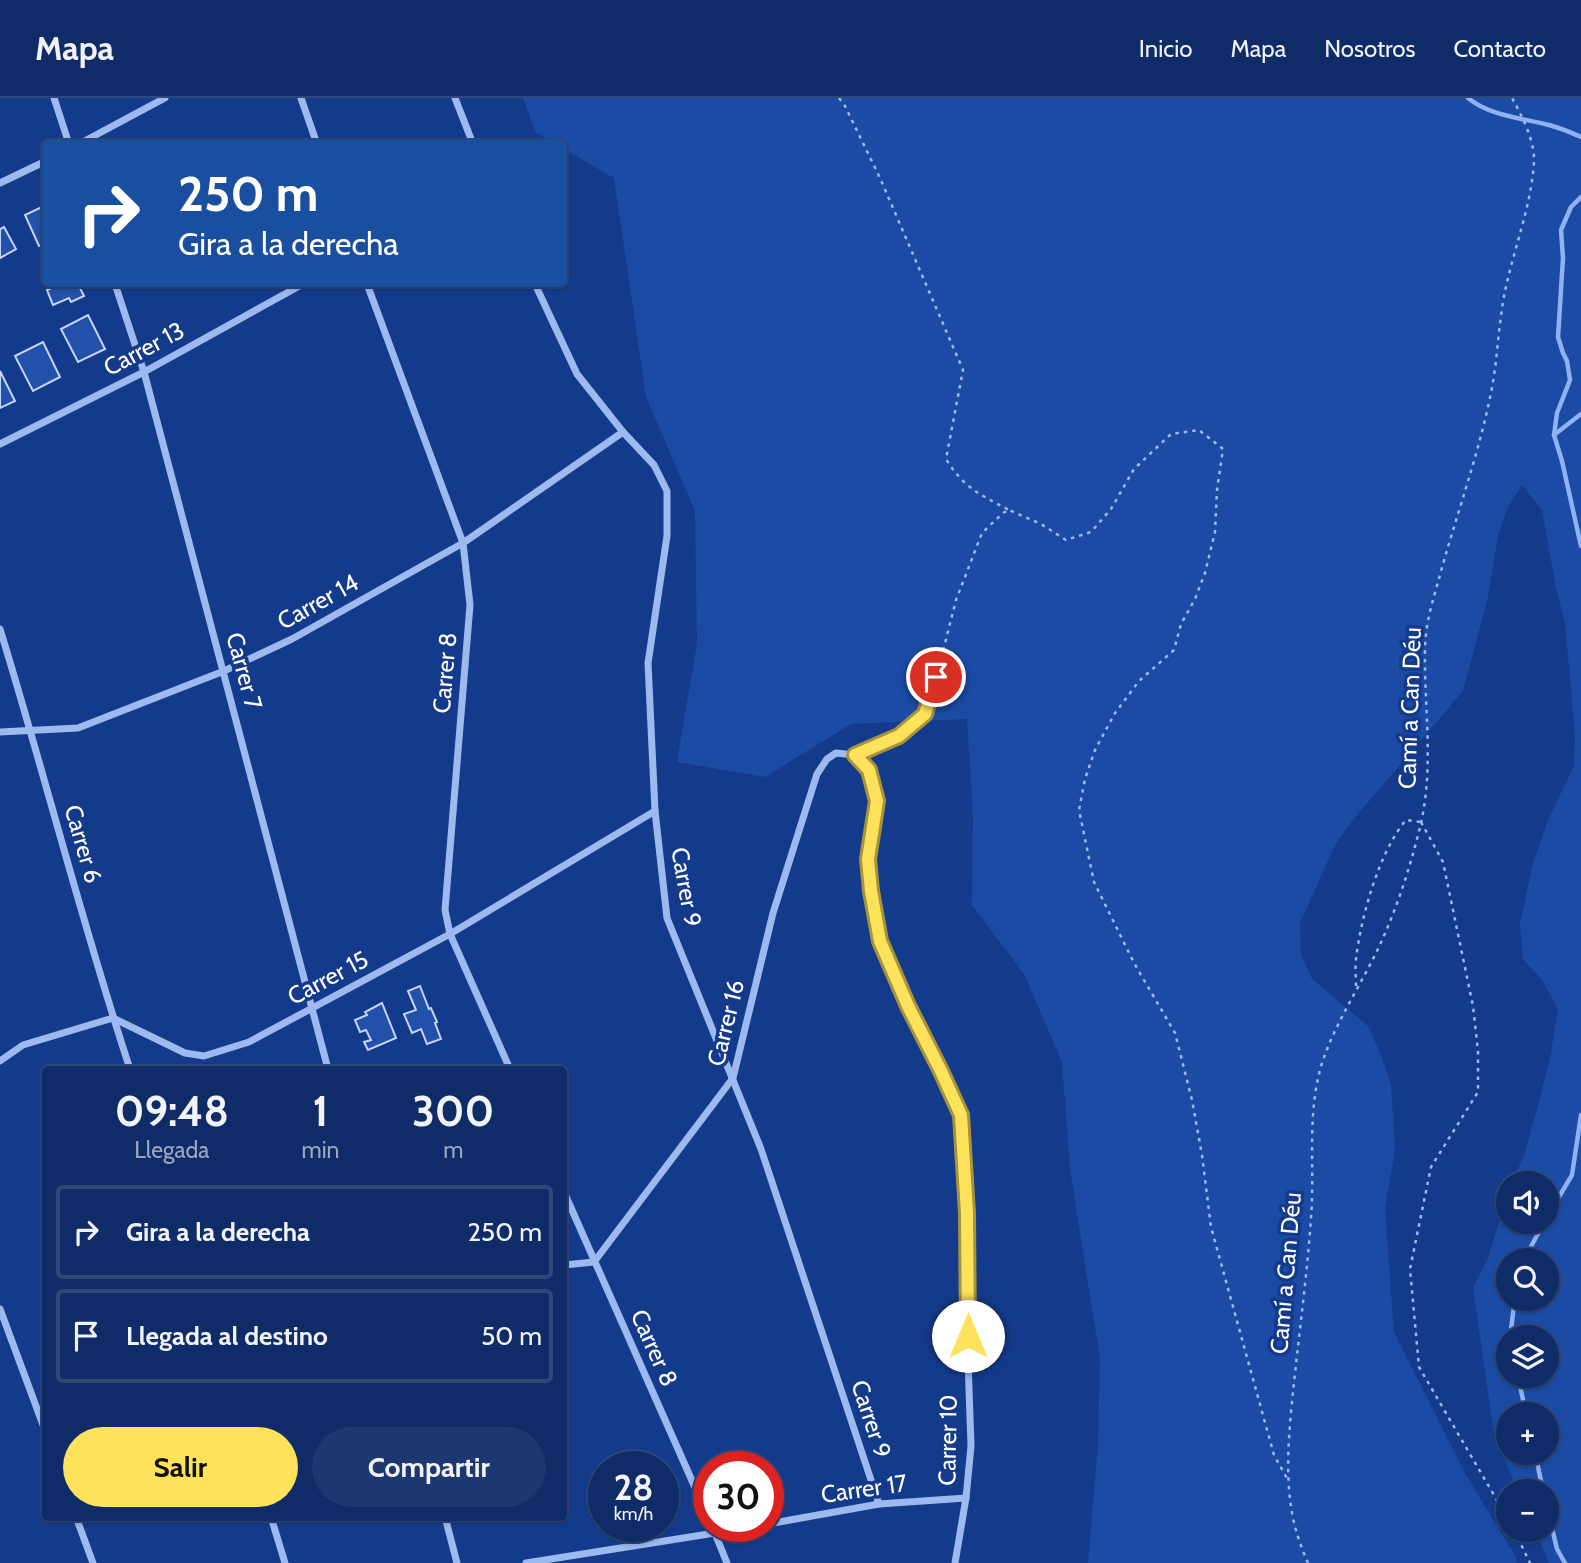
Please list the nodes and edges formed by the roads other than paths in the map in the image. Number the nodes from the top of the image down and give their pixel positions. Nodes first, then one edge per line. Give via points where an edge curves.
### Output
1 (54, 98) edge
2 (165, 98) edge
3 (301, 98) edge
4 (456, 98) edge
5 (68, 140) edge
6 (86, 140) edge
7 (316, 140) edge
8 (472, 140) edge
9 (42, 162) edge
10 (0, 183) edge
11 (116, 287) edge
12 (298, 287) edge
13 (368, 287) edge
14 (536, 287) edge
15 (144, 372) junction
16 (623, 432) junction
17 (0, 444) edge
18 (463, 543) junction
19 (0, 629) edge
20 (224, 671) junction
21 (936, 677) road end
22 (31, 731) junction
23 (0, 732) edge
24 (855, 755) junction
25 (655, 811) junction
26 (450, 934) junction
27 (312, 1008) junction
28 (113, 1018) junction
29 (0, 1061) edge
30 (129, 1066) edge
31 (327, 1066) edge
32 (509, 1066) edge
33 (733, 1078) junction
34 (567, 1199) edge
35 (594, 1262) junction
36 (567, 1265) edge
37 (0, 1309) edge
38 (42, 1422) edge
39 (693, 1484) edge
40 (966, 1498) junction
41 (879, 1504) junction
42 (77, 1521) edge
43 (272, 1521) edge
44 (446, 1521) edge
45 (784, 1521) edge
46 (693, 1537) edge
47 (718, 1542) edge
48 (93, 1563) edge
49 (285, 1563) edge
50 (457, 1563) edge
51 (526, 1563) edge
52 (727, 1563) edge
53 (955, 1563) edge

1 - 5 street
2 - 6 street
3 - 7 street
4 - 8 street
9 - 10 street
11 - 15 street, Carrer 7
12 - 15 street, Carrer 13
13 - 18 street, Carrer 8
14 - 16 street, Carrer 9 via 577,374
15 - 17 street, Carrer 13
15 - 20 street, Carrer 7
16 - 18 street, Carrer 14
16 - 25 street, Carrer 9 via 654,465 667,491 667,536 648,663
18 - 20 street, Carrer 14 via 292,639
18 - 26 street, Carrer 8 via 470,605 445,910
19 - 22 street, Carrer 6
20 - 22 street, Carrer 14 via 78,728
20 - 27 street, Carrer 7
21 - 24 street via 925,714 899,736
22 - 23 street, Carrer 14
22 - 28 street, Carrer 6
24 - 33 street, Carrer 16 via 836,753 817,774 773,913
24 - 40 street, Carrer 10 via 869,770 877,801 868,859 880,941 961,1115 971,1446
25 - 26 street, Carrer 15
25 - 33 street, Carrer 9 via 667,918
26 - 27 street, Carrer 15
26 - 32 street, Carrer 8
27 - 28 street, Carrer 15 via 249,1042 204,1056 186,1053
27 - 31 street, Carrer 7
28 - 29 street via 23,1045
28 - 30 street, Carrer 6
33 - 35 street, Carrer 16
33 - 41 street, Carrer 9
34 - 35 street, Carrer 8
35 - 36 street
35 - 39 street, Carrer 8
37 - 38 street
40 - 41 street, Carrer 17
40 - 53 street, Carrer 10
41 - 45 street, Carrer 17
42 - 48 street
43 - 49 street
44 - 50 street
46 - 51 street
47 - 52 street

